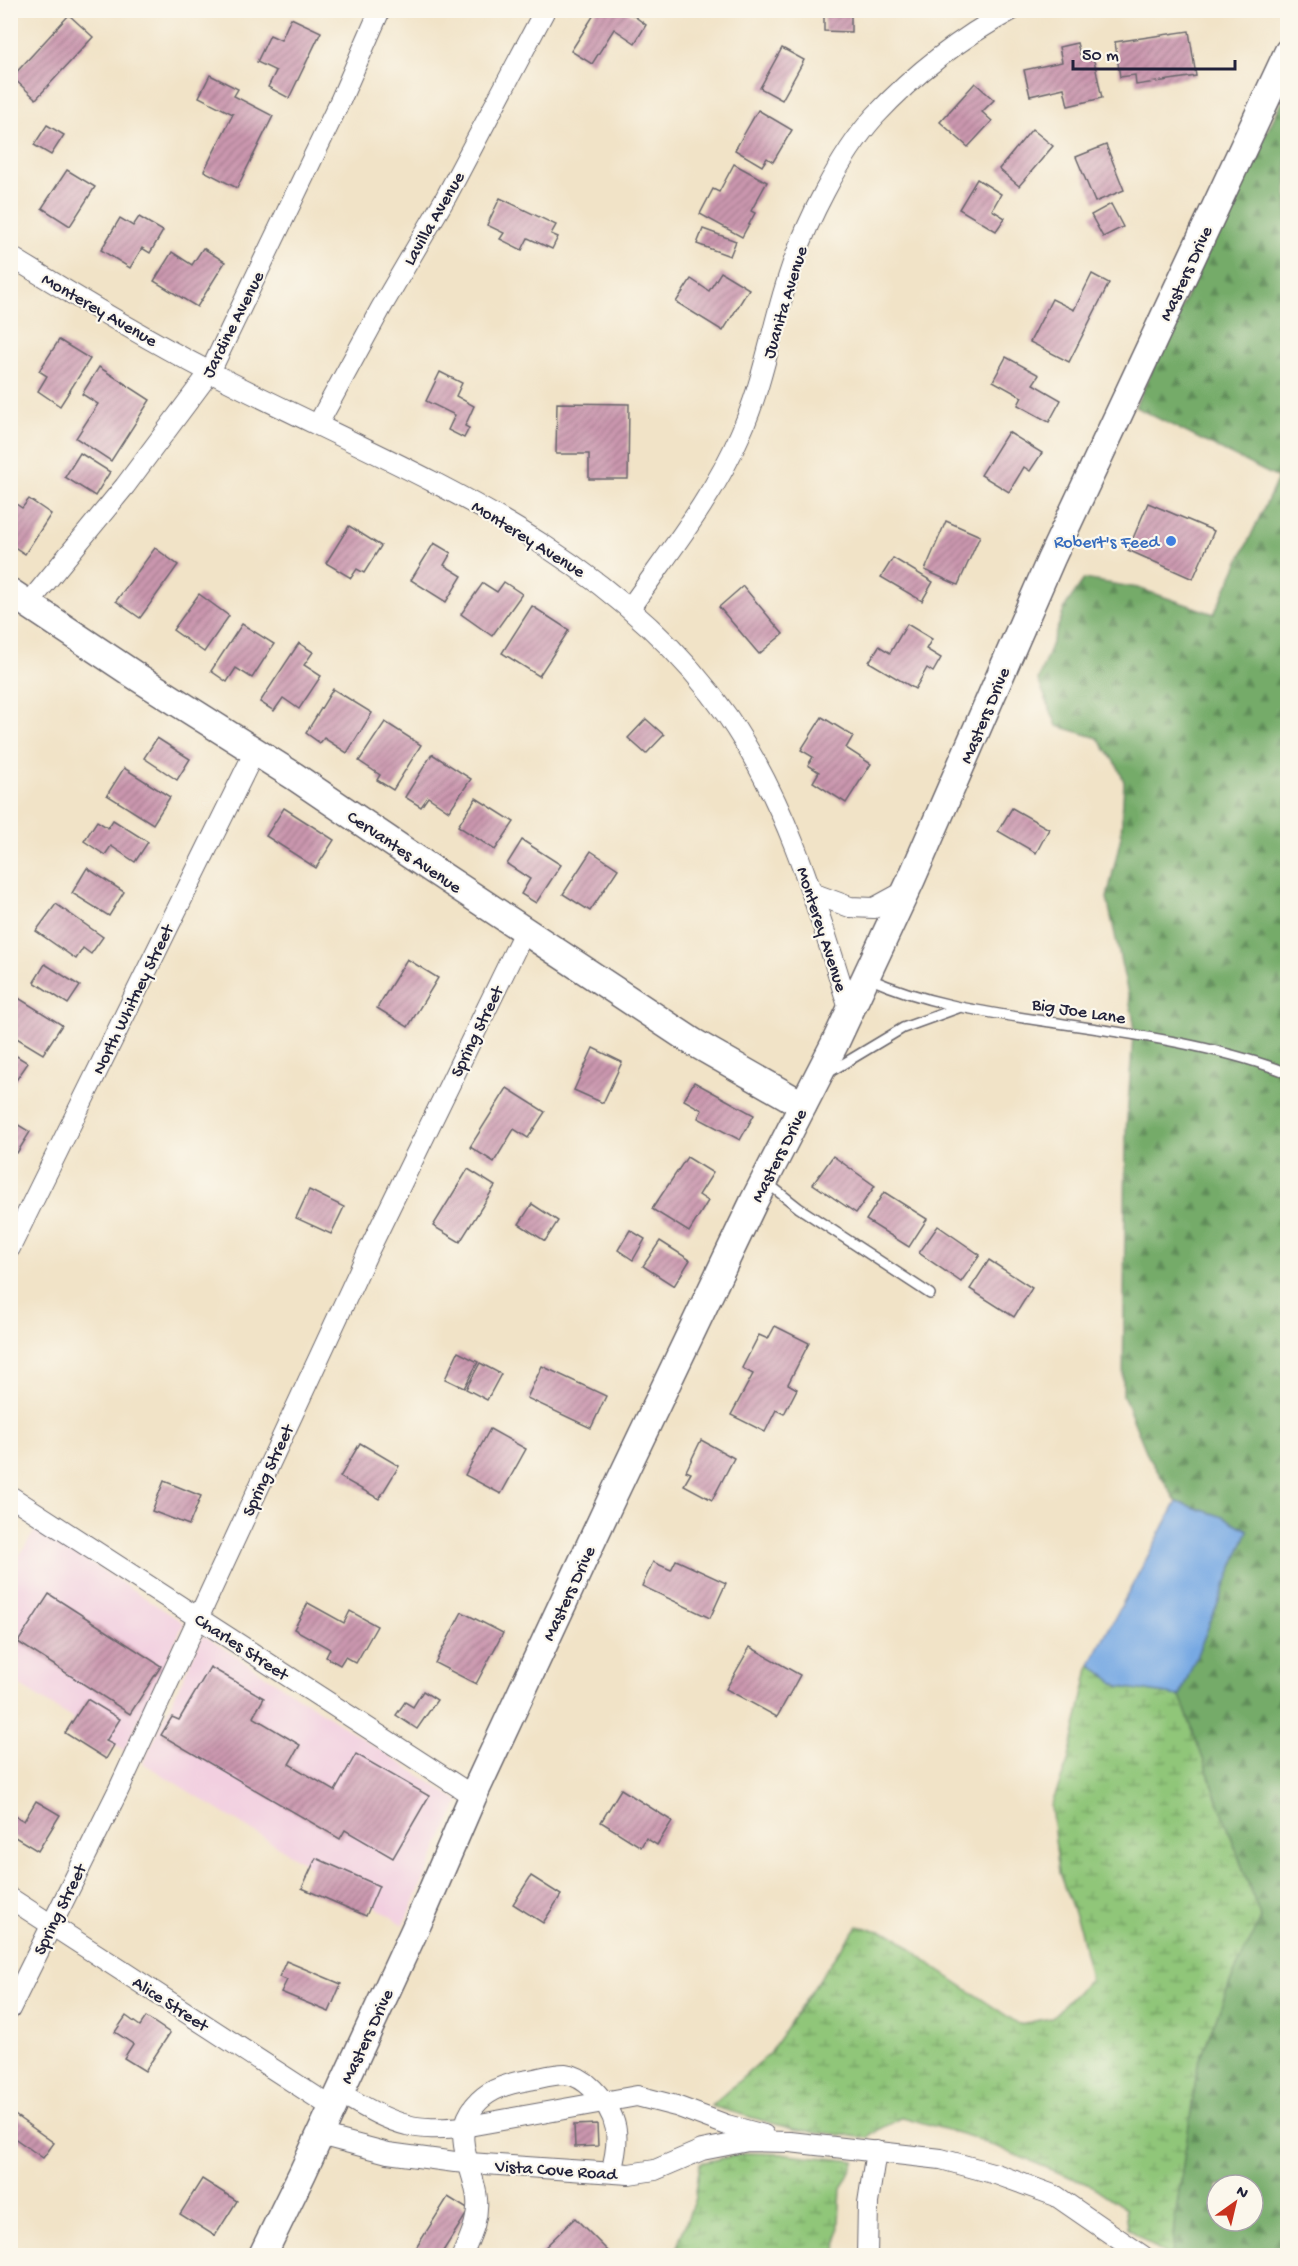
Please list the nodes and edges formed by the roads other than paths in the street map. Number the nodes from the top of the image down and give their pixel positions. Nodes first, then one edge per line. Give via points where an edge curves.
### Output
1 (380, 10) edge
2 (545, 10) edge
3 (1012, 10) edge
4 (1287, 52) edge
5 (10, 256) edge
6 (210, 372) junction
7 (318, 424) junction
8 (19, 598) edge
9 (630, 608) junction
10 (255, 751) junction
11 (907, 890) junction
12 (812, 893) junction
13 (525, 930) junction
14 (866, 977) junction
15 (959, 1008) junction
16 (850, 1012) junction
17 (1287, 1073) edge
18 (816, 1080) junction
19 (803, 1105) junction
20 (765, 1180) junction
21 (10, 1248) edge
22 (930, 1294) dead end
23 (10, 1496) edge
24 (199, 1617) junction
25 (473, 1796) junction
26 (10, 1898) edge
27 (51, 1925) junction
28 (10, 2009) edge
29 (336, 2100) junction
30 (604, 2101) junction
31 (463, 2127) junction
32 (320, 2135) junction
33 (790, 2142) junction
34 (876, 2151) junction
35 (470, 2163) junction
36 (611, 2172) junction
37 (262, 2256) edge
38 (462, 2256) edge
39 (867, 2256) edge
40 (1143, 2256) edge

1 - 6 street, Jardine Avenue
2 - 7 street, Lavilla Avenue via 446,197
3 - 9 street, Juanita Avenue via 947,51 902,89 874,117 848,153 811,221 790,272 765,366 740,437 697,511
4 - 11 street, Masters Drive via 1051,559
5 - 6 street, Monterey Avenue
6 - 7 street, Monterey Avenue
6 - 8 street, Jardine Avenue via 125,486
7 - 9 street, Monterey Avenue via 463,498 590,575
8 - 10 street, Cervantes Avenue
9 - 12 street, Monterey Avenue via 683,662 727,717 760,769
10 - 13 street, Cervantes Avenue
10 - 21 street, North Whitney Street
11 - 12 street via 874,908 850,907
11 - 14 street, Masters Drive
12 - 16 street, Monterey Avenue
13 - 19 street, Cervantes Avenue via 693,1042
13 - 24 street, Spring Street via 368,1252
14 - 15 lane, Big Joe Lane
14 - 16 street, Masters Drive
15 - 17 lane, Big Joe Lane via 1228,1053
15 - 18 lane via 903,1028
16 - 18 street, Masters Drive
18 - 19 street, Masters Drive
19 - 20 street, Masters Drive
20 - 22 lane via 799,1208
20 - 25 street, Masters Drive
23 - 24 street, Charles Street
24 - 25 street, Charles Street
24 - 27 street, Spring Street
25 - 29 street, Masters Drive
26 - 27 street, Alice Street
27 - 28 street, Spring Street
27 - 29 street, Alice Street
29 - 31 street, Vista Cove Road via 408,2126
29 - 32 street, Masters Drive
30 - 31 street, Vista Cove Road
30 - 31 street via 585,2081 566,2074 522,2081 497,2087 472,2109
30 - 33 street, Vista Cove Road via 637,2096
30 - 36 street via 615,2120 618,2149
31 - 35 street via 463,2147
32 - 35 street, Vista Cove Road via 388,2153
32 - 37 street, Masters Drive
33 - 34 street, Vista Cove Road
33 - 36 street, Vista Cove Road via 748,2141 702,2150 655,2169 629,2174
34 - 39 street via 868,2203
34 - 40 street, Vista Cove Road via 941,2159 1056,2196
35 - 36 street, Vista Cove Road
35 - 38 street via 477,2222

